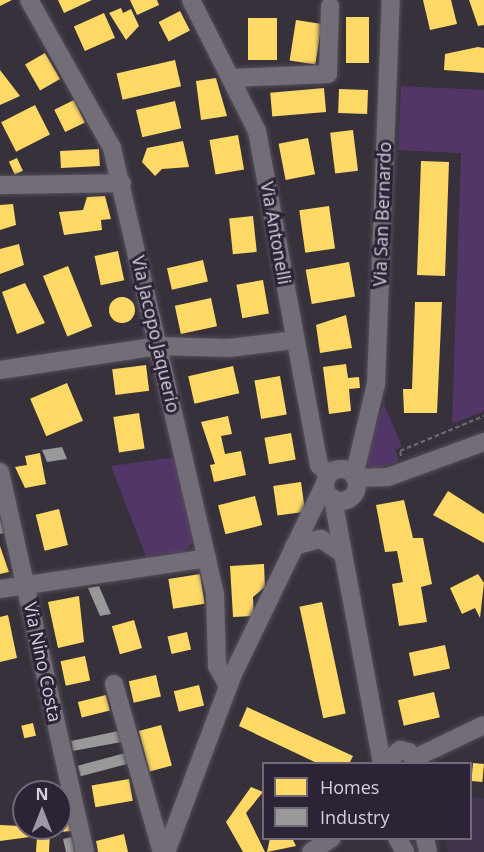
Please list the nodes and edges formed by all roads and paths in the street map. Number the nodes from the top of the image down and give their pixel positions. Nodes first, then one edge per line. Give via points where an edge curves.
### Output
1 (29, 0) edge
2 (191, 0) edge
3 (391, 0) edge
4 (330, 6) dead end
5 (231, 78) junction
6 (122, 183) junction
7 (0, 184) edge
8 (294, 340) junction
9 (158, 346) junction
10 (0, 370) edge
11 (484, 416) edge
12 (484, 442) edge
13 (406, 470) junction
14 (0, 472) edge
15 (340, 486) junction
16 (298, 540) junction
17 (342, 553) junction
18 (207, 558) junction
19 (26, 585) junction
20 (0, 589) edge
21 (114, 684) dead end
22 (228, 686) junction
23 (484, 725) edge
24 (377, 727) junction
25 (414, 758) edge
26 (384, 762) edge
27 (385, 762) edge
28 (329, 840) edge
29 (85, 852) edge
30 (164, 852) edge
31 (311, 852) edge

1 - 6 street, Via Jacopo Jaquerio via 112,148
2 - 5 street, Via Antonelli
3 - 15 street, Via San Bernardo via 376,384
4 - 5 street via 328,74
5 - 8 street, Via Antonelli via 257,131
6 - 7 street
6 - 9 street, Via Jacopo Jaquerio
8 - 9 street
8 - 15 street, Via Antonelli via 319,465
9 - 10 street
9 - 18 street, Via Jacopo Jaquerio
11 - 13 path via 400,451
12 - 13 street
13 - 15 street
14 - 19 street, Via Nino Costa
15 - 16 street, Via San Bernardo
15 - 17 street, Via Antonelli
16 - 17 street via 321,539
16 - 22 street, Via San Bernardo
17 - 24 street, Via Antonelli
18 - 19 street
18 - 22 street, Via Jacopo Jaquerio via 214,593 217,666
19 - 20 street
19 - 29 street, Via Nino Costa
21 - 30 street
22 - 30 street, Via San Bernardo
23 - 25 street
24 - 25 street
24 - 26 street, Via Antonelli
25 - 27 street via 393,751
28 - 31 street

